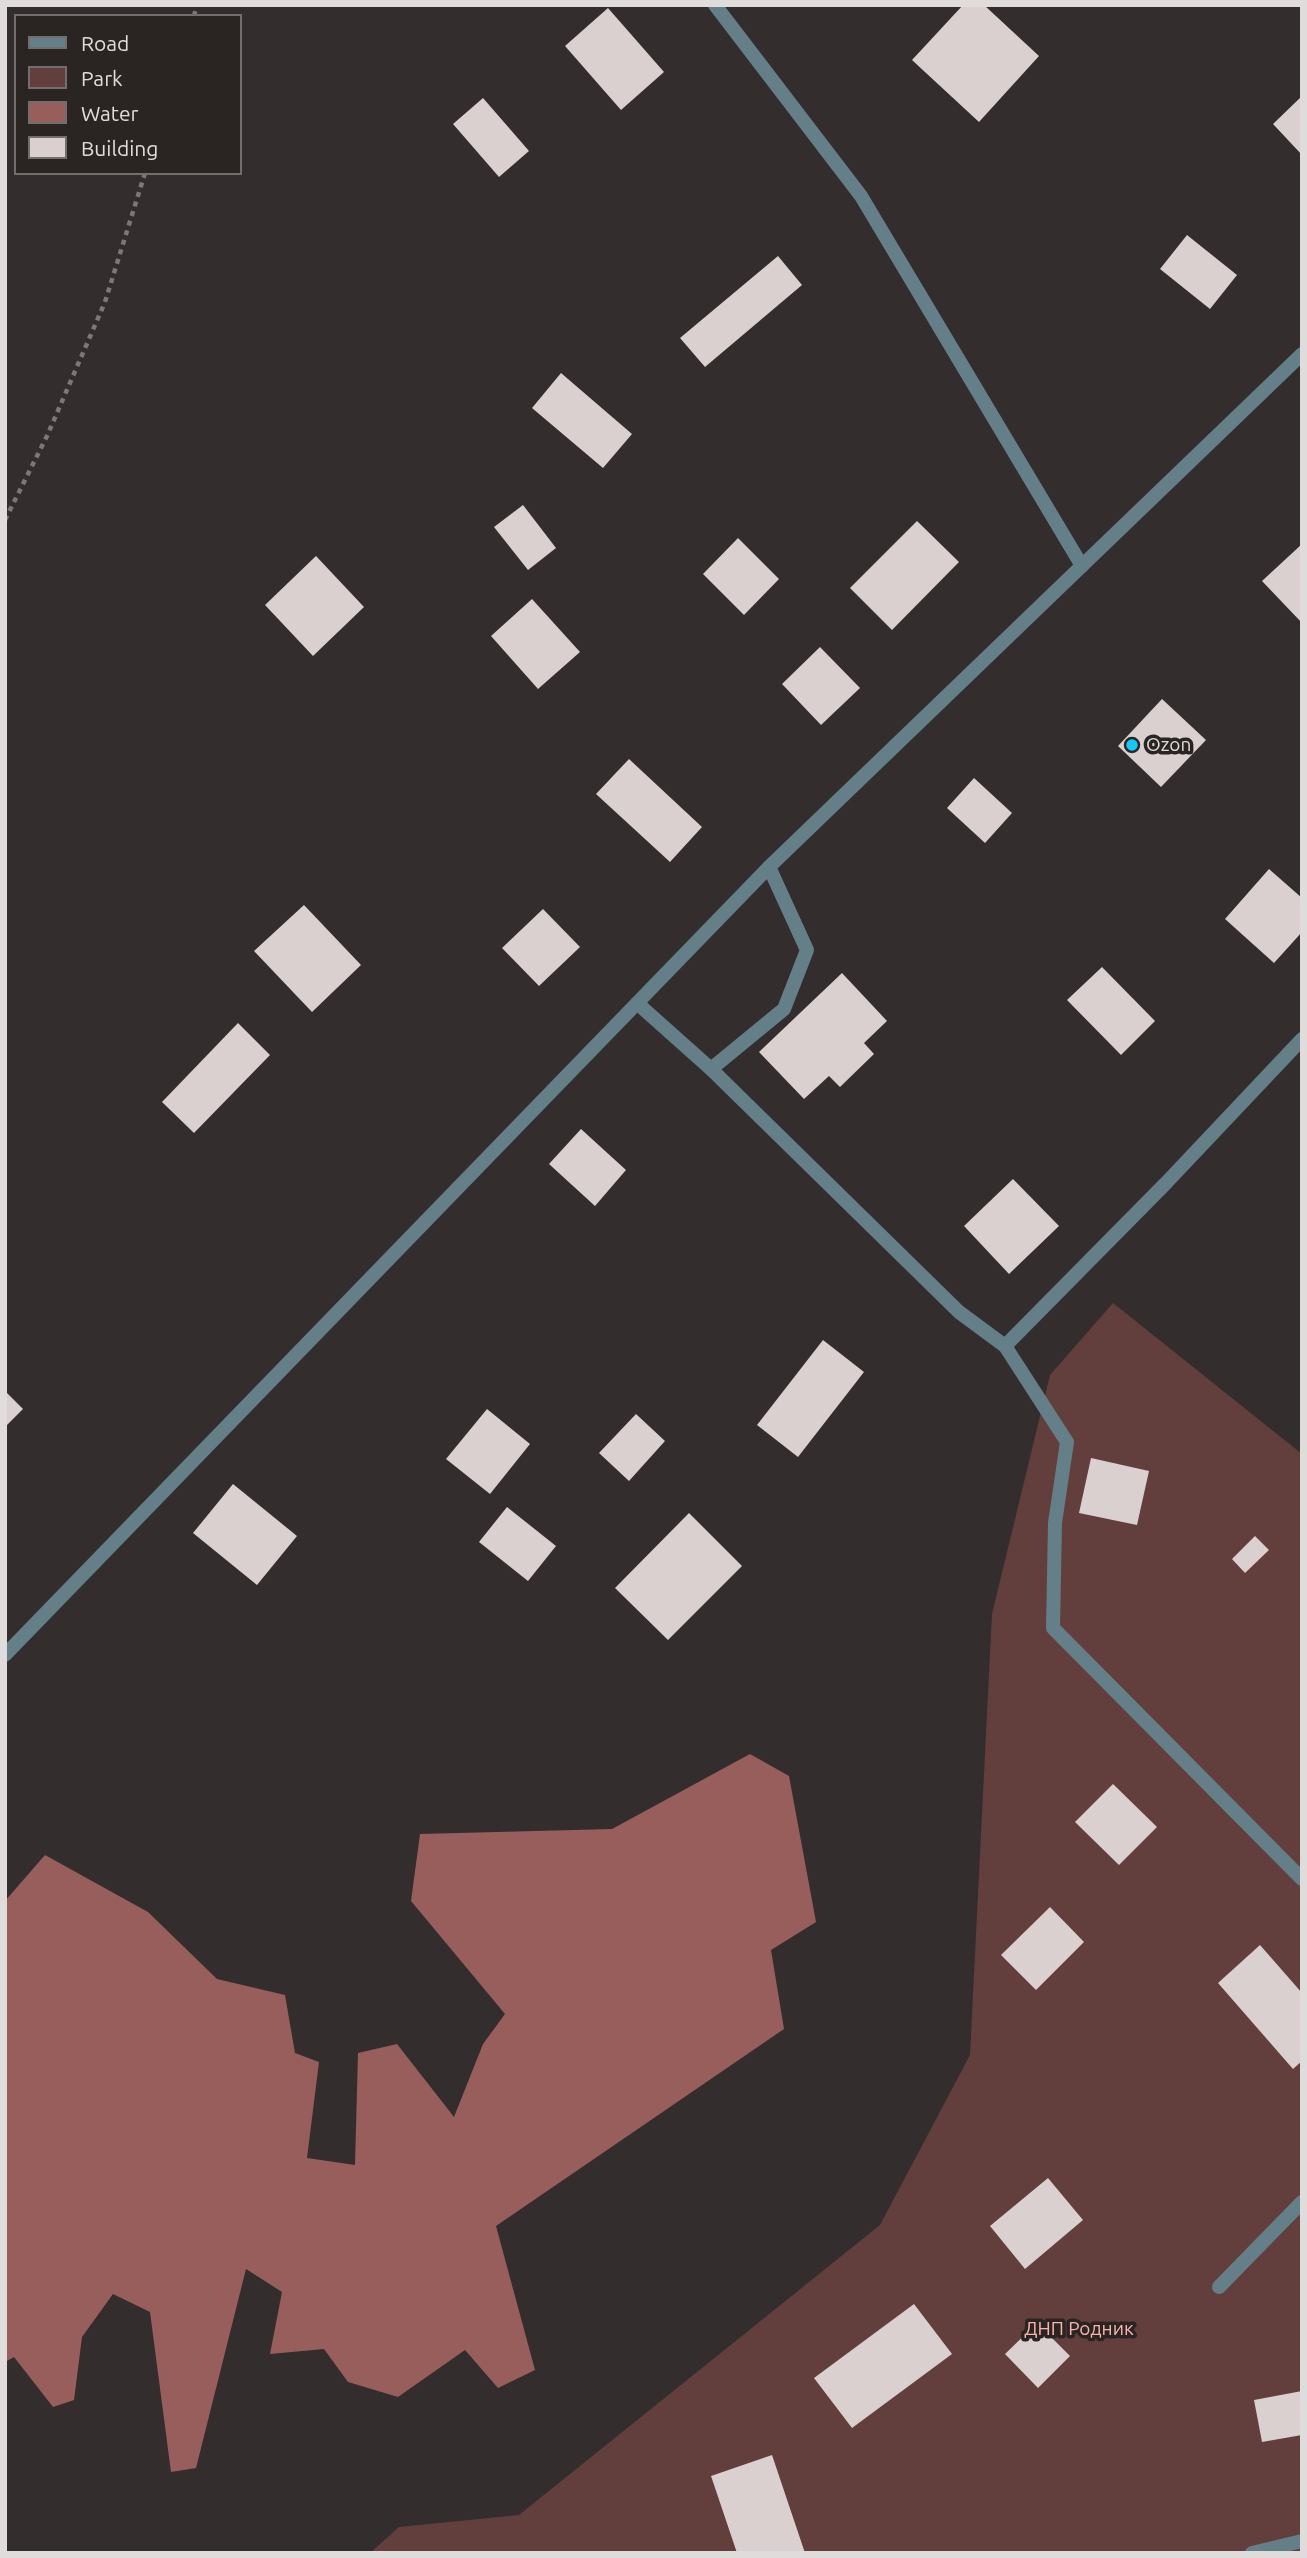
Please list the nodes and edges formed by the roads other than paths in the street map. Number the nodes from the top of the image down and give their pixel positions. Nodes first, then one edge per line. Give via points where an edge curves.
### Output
1 (715, 5) edge
2 (1302, 354) edge
3 (1082, 566) junction
4 (769, 867) junction
5 (637, 1003) junction
6 (1302, 1039) edge
7 (711, 1069) junction
8 (1005, 1346) junction
9 (5, 1656) edge
10 (1302, 1879) edge
11 (1302, 2202) edge
12 (1219, 2287) dead end
13 (1302, 2541) edge
14 (1252, 2553) edge

1 - 3 street via 861,197
2 - 3 street
3 - 4 street
4 - 5 street
4 - 7 street via 807,950 784,1009
5 - 7 street
5 - 9 street
6 - 8 street
7 - 8 street via 959,1312
8 - 10 street via 1067,1442 1055,1523 1053,1628
11 - 12 street
13 - 14 street

